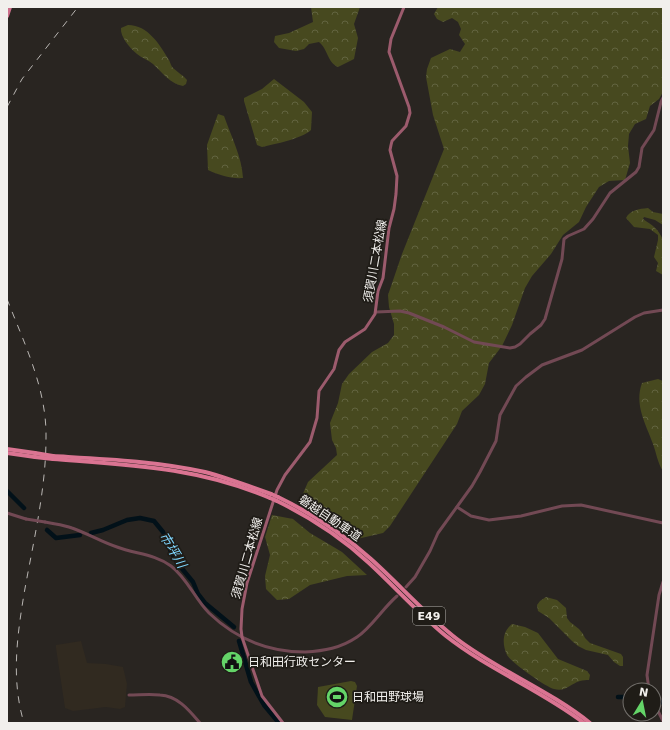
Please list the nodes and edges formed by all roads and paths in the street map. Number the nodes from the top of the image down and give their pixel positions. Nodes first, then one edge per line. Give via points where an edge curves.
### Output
1 (10, 7) edge
2 (404, 7) edge
3 (7, 16) edge
4 (663, 98) edge
5 (663, 310) edge
6 (376, 312) junction
7 (7, 449) edge
8 (7, 453) edge
9 (35, 455) junction
10 (277, 499) junction
11 (457, 507) junction
12 (7, 513) edge
13 (663, 523) edge
14 (663, 582) edge
15 (406, 587) dead end
16 (397, 596) dead end
17 (242, 637) junction
18 (647, 682) edge
19 (129, 694) dead end
20 (200, 723) edge
21 (283, 723) edge
22 (584, 723) edge
23 (590, 723) edge

1 - 3 highway
2 - 6 main road, 須賀川二本松線 via 391,39 389,52 410,112 406,126 390,145 397,176 396,194
4 - 6 street via 654,130 641,152 637,170 610,194 594,219 582,230 564,239 562,259 545,319 519,345 507,348 480,344 409,312
5 - 11 street via 635,317 582,350 542,365 519,383 500,415 494,445 472,486
6 - 17 main road, 須賀川二本松線 via 365,329 338,350 334,369 319,391 317,418 310,442 277,490 247,583 242,609
7 - 9 highway, 磐越自動車道 / E49
8 - 9 highway, 磐越自動車道 / E49
9 - 10 highway, 磐越自動車道 / E49, bridge via 150,463 189,469 236,481
10 - 22 highway, 磐越自動車道 / E49 via 322,526 352,548 457,644
10 - 23 highway, 磐越自動車道 / E49 via 316,518 353,544 458,640 565,704
11 - 13 street via 471,516 489,520 521,516 562,506 581,505
11 - 15 street via 438,533 415,577
12 - 17 street, bridge via 71,527 118,548 153,557 165,563 178,572 209,613
14 - 18 street
16 - 17 street via 361,634 329,650 284,651 259,646
17 - 21 main road, 須賀川二本松線 via 262,696
19 - 20 street via 160,694 175,699

